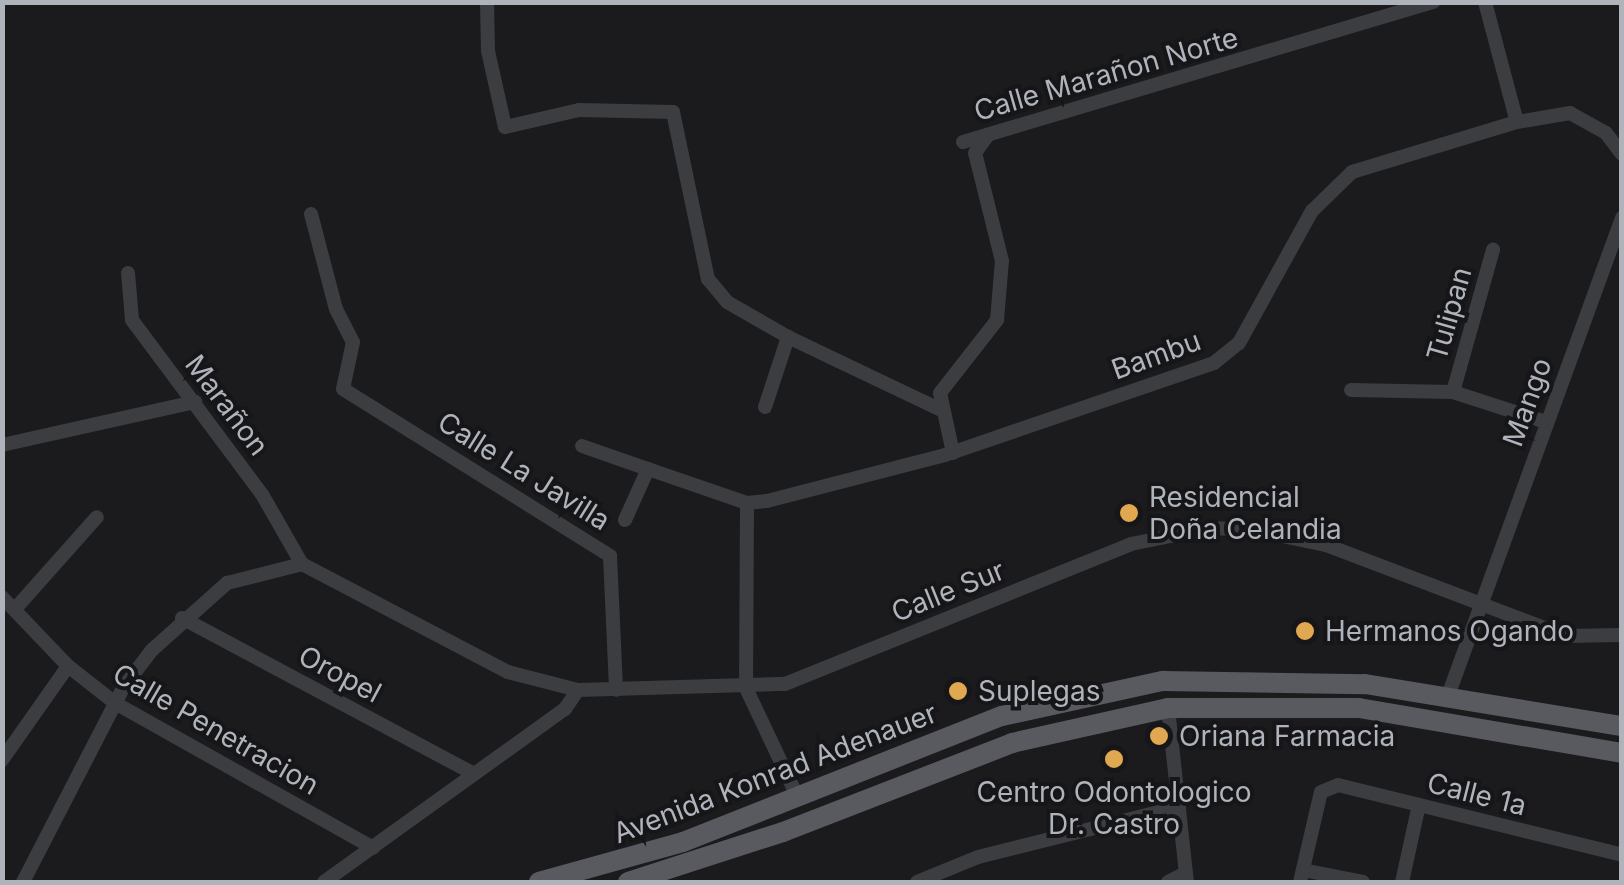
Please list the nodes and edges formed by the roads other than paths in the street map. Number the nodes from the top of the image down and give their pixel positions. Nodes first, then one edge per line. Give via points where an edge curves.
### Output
1 (486, 2) edge
2 (1434, 2) edge
3 (1485, 2) edge
4 (1517, 122) junction
5 (989, 134) junction
6 (964, 142) dead end
7 (1622, 154) edge
8 (311, 214) dead end
9 (1622, 218) edge
10 (1493, 250) dead end
11 (128, 273) dead end
12 (788, 336) junction
13 (1351, 390) dead end
14 (1452, 392) junction
15 (194, 402) junction
16 (765, 407) dead end
17 (942, 411) junction
18 (1546, 422) junction
19 (2, 445) edge
20 (582, 446) dead end
21 (953, 453) junction
22 (648, 469) junction
23 (747, 503) junction
24 (97, 517) dead end
25 (626, 520) dead end
26 (302, 564) junction
27 (2, 598) edge
28 (1482, 604) junction
29 (15, 609) junction
30 (182, 618) junction
31 (1622, 635) edge
32 (68, 666) junction
33 (746, 688) junction
34 (578, 690) junction
35 (616, 690) junction
36 (1450, 693) junction
37 (115, 703) junction
38 (1168, 708) junction
39 (1002, 716) junction
40 (1622, 726) edge
41 (1012, 743) junction
42 (1622, 753) edge
43 (2, 760) edge
44 (474, 774) junction
45 (797, 796) junction
46 (1419, 805) junction
47 (1178, 806) junction
48 (373, 848) junction
49 (1622, 855) edge
50 (1302, 876) edge
51 (1186, 878) edge
52 (23, 882) edge
53 (324, 882) edge
54 (539, 882) edge
55 (628, 882) edge
56 (917, 882) edge
57 (1168, 882) edge
58 (1363, 882) edge
59 (1402, 882) edge

1 - 12 street via 488,51 505,127 579,110 673,112 708,279 727,302
2 - 5 street, Calle Marañon Norte
3 - 4 street
4 - 7 street, Bambu via 1570,113 1606,133
4 - 21 street, Bambu via 1352,172 1312,211 1239,343 1214,363
5 - 6 street, Calle Marañon Norte
5 - 17 street via 975,153 1002,261 997,320 940,393
8 - 35 street, Calle La Javilla via 336,309 354,342 343,389 610,556
9 - 18 street, Mango
10 - 14 street, Tulipan
11 - 15 street, Marañon via 132,320
12 - 16 street
12 - 17 street
13 - 14 street
14 - 18 street
15 - 19 street
15 - 26 street, Marañon via 264,496
17 - 21 street
18 - 28 street, Mango
20 - 22 street
21 - 23 street, Bambu
22 - 23 street
22 - 25 street
23 - 33 street
24 - 29 street
26 - 30 street via 227,583
26 - 34 street, Calle Sur via 508,672
27 - 29 street, Calle Penetracion
28 - 31 street, Calle Sur via 1565,636
28 - 33 street, Calle Sur via 1292,535 1210,528 1168,532 785,684
28 - 36 street, Mango
29 - 32 street, Calle Penetracion
30 - 37 street
30 - 44 street, Oropel
32 - 37 street, Calle Penetracion
32 - 43 street
33 - 35 street, Calle Sur
33 - 45 street
34 - 35 street, Calle Sur
34 - 44 street via 565,709
36 - 39 main road, Avenida Konrad Adenauer via 1268,678 1162,681
36 - 40 main road, Avenida Konrad Adenauer
37 - 48 street, Calle Penetracion
37 - 52 street
38 - 41 main road, Avenida Konrad Adenauer
38 - 42 main road, Avenida Konrad Adenauer via 1359,708
38 - 47 street
39 - 41 main road
39 - 45 main road, Avenida Konrad Adenauer
41 - 55 main road, Avenida Konrad Adenauer via 783,832
44 - 48 street
45 - 54 main road, Avenida Konrad Adenauer via 632,859
46 - 49 street, Calle 1a
46 - 50 street, Calle 1a via 1338,785 1321,792
46 - 59 street
47 - 51 street
47 - 56 street via 978,857
48 - 53 street
50 - 58 street
51 - 57 street

